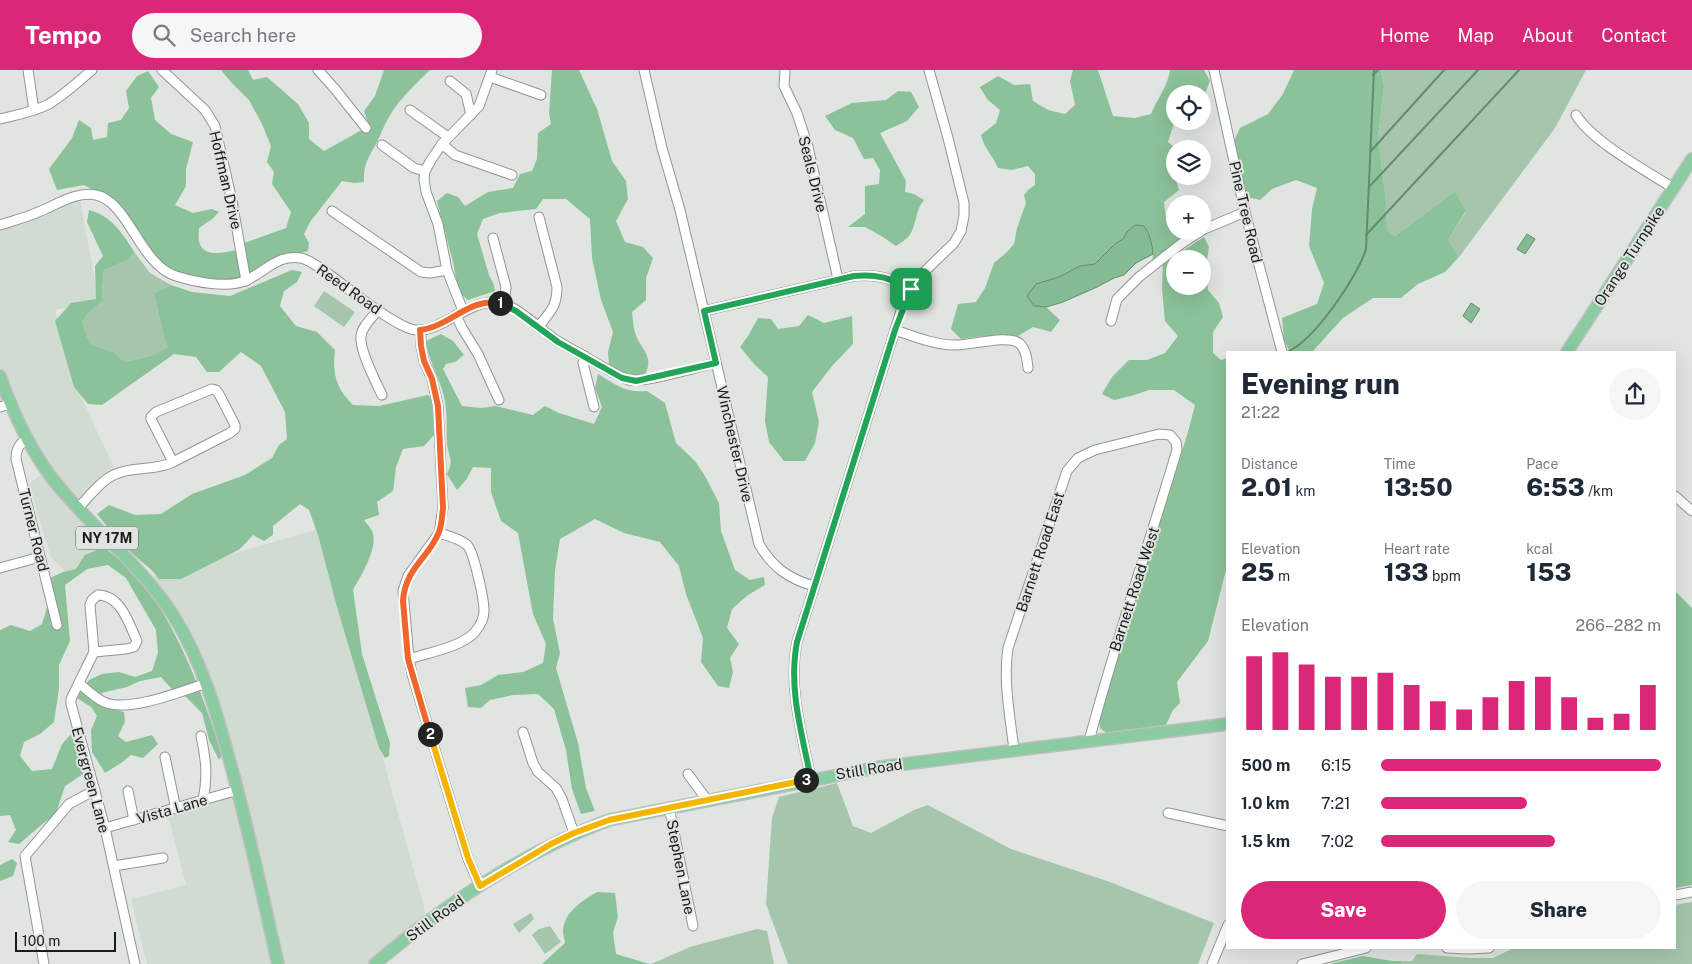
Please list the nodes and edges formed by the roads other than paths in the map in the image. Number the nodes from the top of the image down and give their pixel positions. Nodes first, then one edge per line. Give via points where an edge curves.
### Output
1 (28, 70) edge
2 (92, 70) edge
3 (162, 70) edge
4 (318, 70) edge
5 (644, 70) edge
6 (785, 70) edge
7 (930, 70) edge
8 (1214, 70) edge
9 (491, 73) edge
10 (450, 81) dead end
11 (541, 95) dead end
12 (34, 110) junction
13 (410, 110) dead end
14 (471, 115) junction
15 (1576, 115) dead end
16 (0, 119) edge
17 (366, 128) dead end
18 (445, 141) junction
19 (382, 145) dead end
20 (1692, 159) edge
21 (425, 171) junction
22 (512, 175) dead end
23 (1673, 188) junction
24 (332, 211) dead end
25 (1245, 212) junction
26 (539, 217) dead end
27 (0, 225) edge
28 (1211, 227) edge
29 (493, 238) dead end
30 (1187, 240) edge
31 (447, 270) junction
32 (838, 279) junction
33 (246, 281) junction
34 (911, 289) junction
35 (504, 304) junction
36 (378, 310) junction
37 (704, 311) junction
38 (460, 313) junction
39 (1110, 321) dead end
40 (538, 328) junction
41 (420, 330) junction
42 (895, 330) junction
43 (1282, 351) edge
44 (1568, 351) edge
45 (585, 356) junction
46 (716, 363) junction
47 (1028, 368) dead end
48 (0, 376) edge
49 (382, 395) dead end
50 (499, 400) dead end
51 (5, 406) edge
52 (594, 407) dead end
53 (26, 438) junction
54 (1174, 438) joint
55 (173, 462) junction
56 (1676, 497) edge
57 (78, 508) junction
58 (1692, 511) edge
59 (439, 534) junction
60 (40, 557) junction
61 (0, 568) edge
62 (814, 586) junction
63 (57, 625) dead end
64 (94, 652) junction
65 (408, 659) junction
66 (79, 683) junction
67 (207, 683) junction
68 (1226, 724) edge
69 (523, 732) dead end
70 (200, 736) dead end
71 (1090, 741) junction
72 (1014, 750) junction
73 (165, 757) dead end
74 (688, 774) dead end
75 (811, 779) junction
76 (95, 790) junction
77 (238, 790) junction
78 (128, 791) dead end
79 (203, 800) junction
80 (707, 800) junction
81 (669, 807) junction
82 (176, 809) junction
83 (1168, 813) dead end
84 (134, 820) junction
85 (1226, 826) edge
86 (105, 828) junction
87 (574, 833) junction
88 (163, 858) dead end
89 (114, 866) junction
90 (480, 886) junction
91 (1692, 892) edge
92 (1676, 895) edge
93 (693, 926) dead end
94 (1226, 931) edge
95 (1362, 949) edge
96 (44, 964) edge
97 (135, 964) edge
98 (278, 964) edge
99 (375, 964) edge
100 (1212, 964) edge
101 (1302, 964) edge

1 - 12 street
2 - 12 street via 49,104
3 - 33 street, Hoffman Drive via 205,110 215,126
4 - 17 street
5 - 37 street, Winchester Drive
6 - 32 street, Seals Drive via 784,86 808,148
7 - 34 street via 964,203 964,216 954,243
8 - 25 street, Pine Tree Road
9 - 11 street
9 - 14 street via 484,96
10 - 14 street via 466,94
12 - 16 street
13 - 18 street
14 - 18 street
15 - 23 street via 1614,150
18 - 21 street
18 - 22 street via 455,155
19 - 21 street via 414,168
20 - 23 main road, Orange Turnpike
21 - 31 street via 426,192 438,224
23 - 44 main road, Orange Turnpike
24 - 31 street via 421,272
25 - 28 street
25 - 43 street, Pine Tree Road
26 - 40 street via 557,287 557,299
27 - 33 street, Reed Road via 79,195 95,194 108,199 152,258 172,275 218,284
29 - 35 street via 506,287
30 - 39 street via 1139,276 1117,299
31 - 38 street
32 - 34 street via 879,275
32 - 37 street
33 - 36 street, Reed Road via 278,260 300,258
34 - 42 street
35 - 38 street via 483,302
35 - 40 street
36 - 41 street, Reed Road via 408,329
36 - 49 street via 361,336 366,358
37 - 46 street, Winchester Drive
38 - 41 street
38 - 50 street via 462,328
40 - 45 street
41 - 59 street via 424,361 438,406 443,508
42 - 47 street via 953,346 1014,341 1025,350
42 - 62 street
45 - 46 street via 622,378 636,381
45 - 52 street via 583,363
46 - 62 street, Winchester Drive via 759,544 777,568
48 - 51 main road, NY 17M
51 - 53 main road, NY 17M
53 - 57 main road, NY 17M via 43,466
53 - 60 street, Turner Road via 16,451 16,459
54 - 71 street, Barnett Road West via 1176,450 1109,666
54 - 72 street, Barnett Road East via 1159,434 1095,450 1078,458 1067,471 1008,648 1006,663
55 - 55 street via 151,416 216,390 235,425 234,429
55 - 57 street via 116,473
56 - 58 street
57 - 67 main road, NY 17M via 157,593 173,615
59 - 65 street via 408,576 403,591
59 - 65 street via 457,538 471,550 483,602 482,620 476,631 456,644
60 - 61 street
60 - 63 street, Turner Road
62 - 75 street via 797,642 793,676
64 - 64 street via 126,649 134,647 137,642 120,607 106,595 98,595 90,605
64 - 66 street, Evergreen Lane
65 - 90 street via 468,858
66 - 67 street via 104,702 124,706
66 - 76 street, Evergreen Lane via 71,704
67 - 77 main road, NY 17M
68 - 71 main road, Still Road
69 - 87 street via 533,763 556,788
70 - 79 street via 207,770
71 - 72 main road, Still Road
72 - 75 main road, Still Road
73 - 82 street
74 - 80 street
75 - 80 main road, Still Road
76 - 86 street, Evergreen Lane
76 - 96 street via 69,804 26,852 24,859
77 - 79 street, Vista Lane
77 - 98 main road, NY 17M
78 - 84 street
79 - 82 street, Vista Lane
80 - 81 main road, Still Road
81 - 87 main road, Still Road via 609,820
81 - 93 street, Stephen Lane
82 - 84 street, Vista Lane
83 - 85 street
84 - 86 street, Vista Lane
86 - 89 street, Evergreen Lane
87 - 90 main road, Still Road
88 - 89 street
89 - 97 street, Evergreen Lane
90 - 99 main road, Still Road via 428,921
91 - 92 street
94 - 100 street
95 - 101 street

